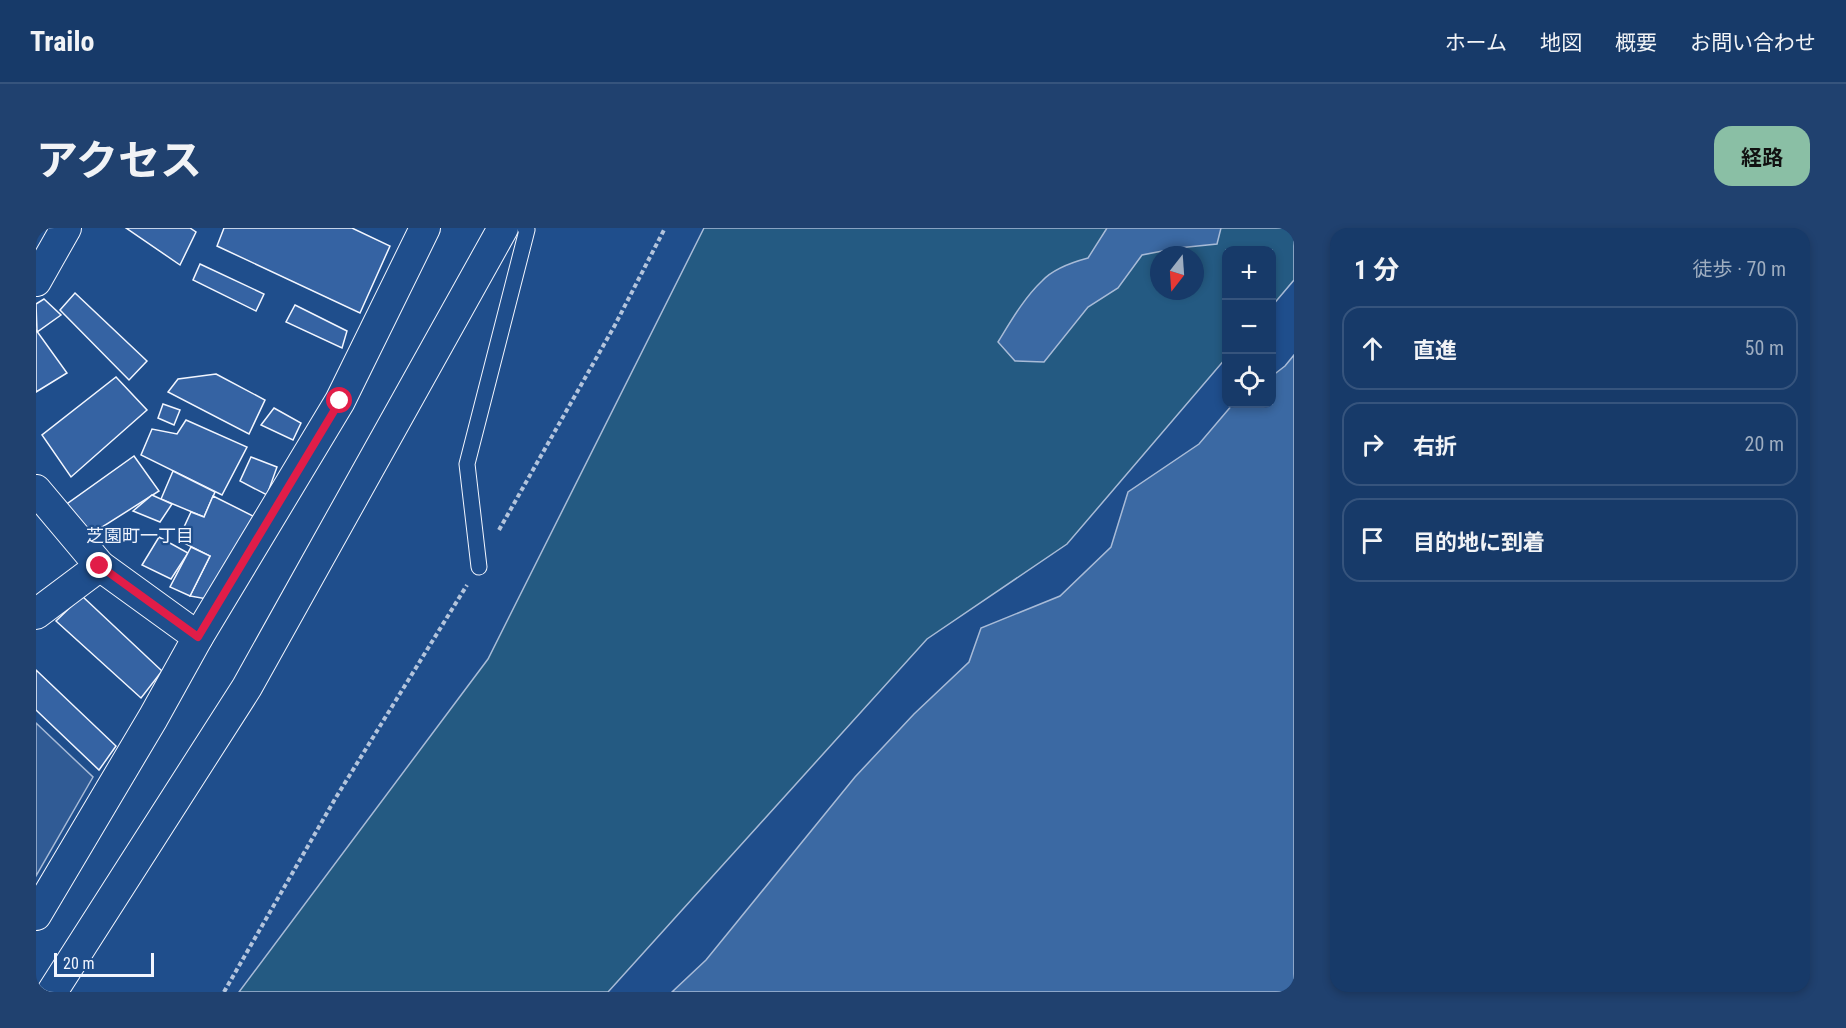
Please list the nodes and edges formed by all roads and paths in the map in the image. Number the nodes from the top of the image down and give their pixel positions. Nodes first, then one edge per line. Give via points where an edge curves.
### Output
1 (66, 228) edge
2 (425, 228) edge
3 (503, 228) edge
4 (525, 228) edge
5 (665, 228) edge
6 (36, 281) edge
7 (36, 490) edge
8 (100, 566) junction
9 (479, 567) junction
10 (36, 614) edge
11 (198, 637) junction
12 (36, 915) edge
13 (52, 992) edge
14 (224, 992) edge

1 - 6 street
2 - 11 street via 340,401
3 - 13 street via 247,687
4 - 9 lane via 467,464
5 - 9 path
7 - 8 street
8 - 10 street
8 - 11 street
9 - 14 path via 335,799
11 - 12 street

